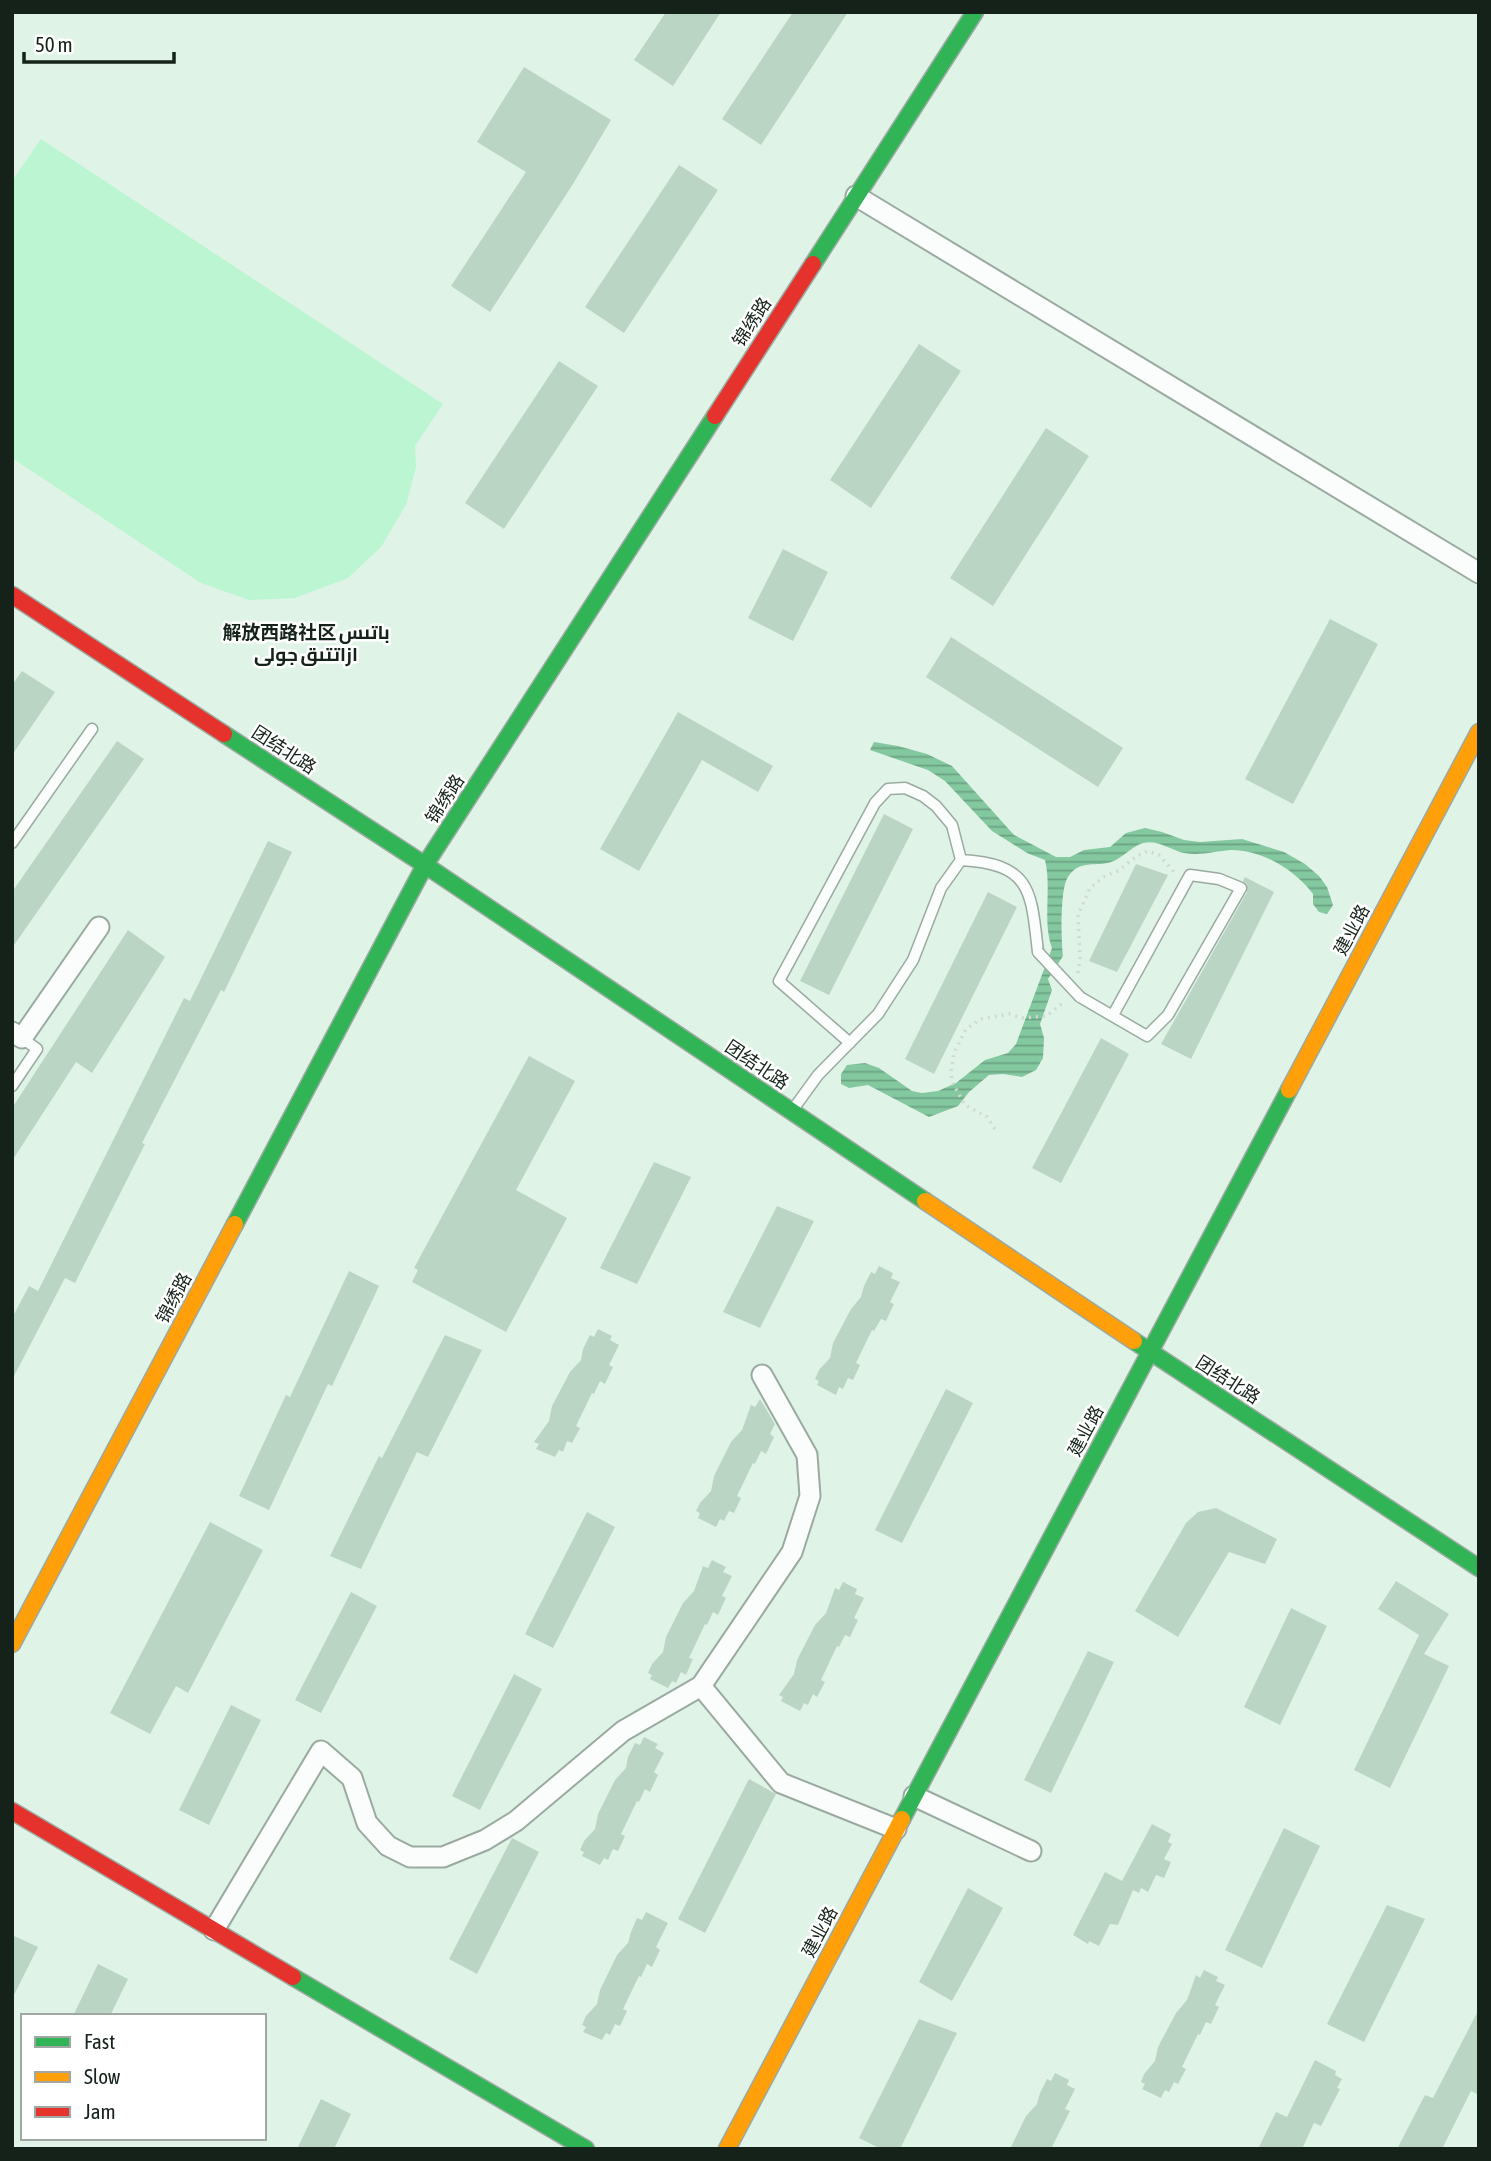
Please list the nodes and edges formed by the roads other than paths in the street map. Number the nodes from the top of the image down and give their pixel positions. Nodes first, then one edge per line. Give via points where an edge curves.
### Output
1 (975, 12) edge
2 (856, 196) junction
3 (1479, 573) edge
4 (13, 599) edge
5 (92, 729) dead end
6 (1479, 732) edge
7 (12, 843) edge
8 (961, 860) junction
9 (425, 865) junction
10 (99, 927) dead end
11 (1113, 1015) junction
12 (17, 1035) edge
13 (850, 1043) junction
14 (12, 1086) edge
15 (792, 1111) junction
16 (1150, 1352) junction
17 (762, 1375) dead end
18 (1479, 1568) edge
19 (12, 1644) edge
20 (701, 1686) junction
21 (914, 1796) junction
22 (12, 1811) edge
23 (896, 1829) junction
24 (1031, 1851) dead end
25 (214, 1930) junction
26 (586, 2149) edge
27 (727, 2149) edge

1 - 2 street, 锦绣路
2 - 3 street
2 - 9 street, 锦绣路
4 - 9 street, 团结北路
5 - 7 lane
6 - 16 street, 建业路
8 - 11 lane, bridge via 987,861 1012,872 1028,890 1038,952 1080,997
8 - 13 lane via 941,888 913,960 878,1014
8 - 13 lane via 952,825 923,796 905,788 888,789 875,803 779,981
9 - 15 street, 团结北路
9 - 19 street, 锦绣路
10 - 12 street
11 - 11 lane via 1147,1036 1168,1015 1241,888 1190,875
12 - 14 lane via 37,1049
13 - 15 lane via 818,1075
15 - 16 street, 团结北路
16 - 18 street, 团结北路
16 - 21 street, 建业路
17 - 20 street via 807,1455 810,1496 792,1552
20 - 23 street via 781,1783
20 - 25 street via 623,1731 516,1821 443,1857 410,1857 388,1846 367,1823 352,1778 321,1751
21 - 23 street, 建业路
21 - 24 street
22 - 25 street
23 - 27 street, 建业路
25 - 26 street

